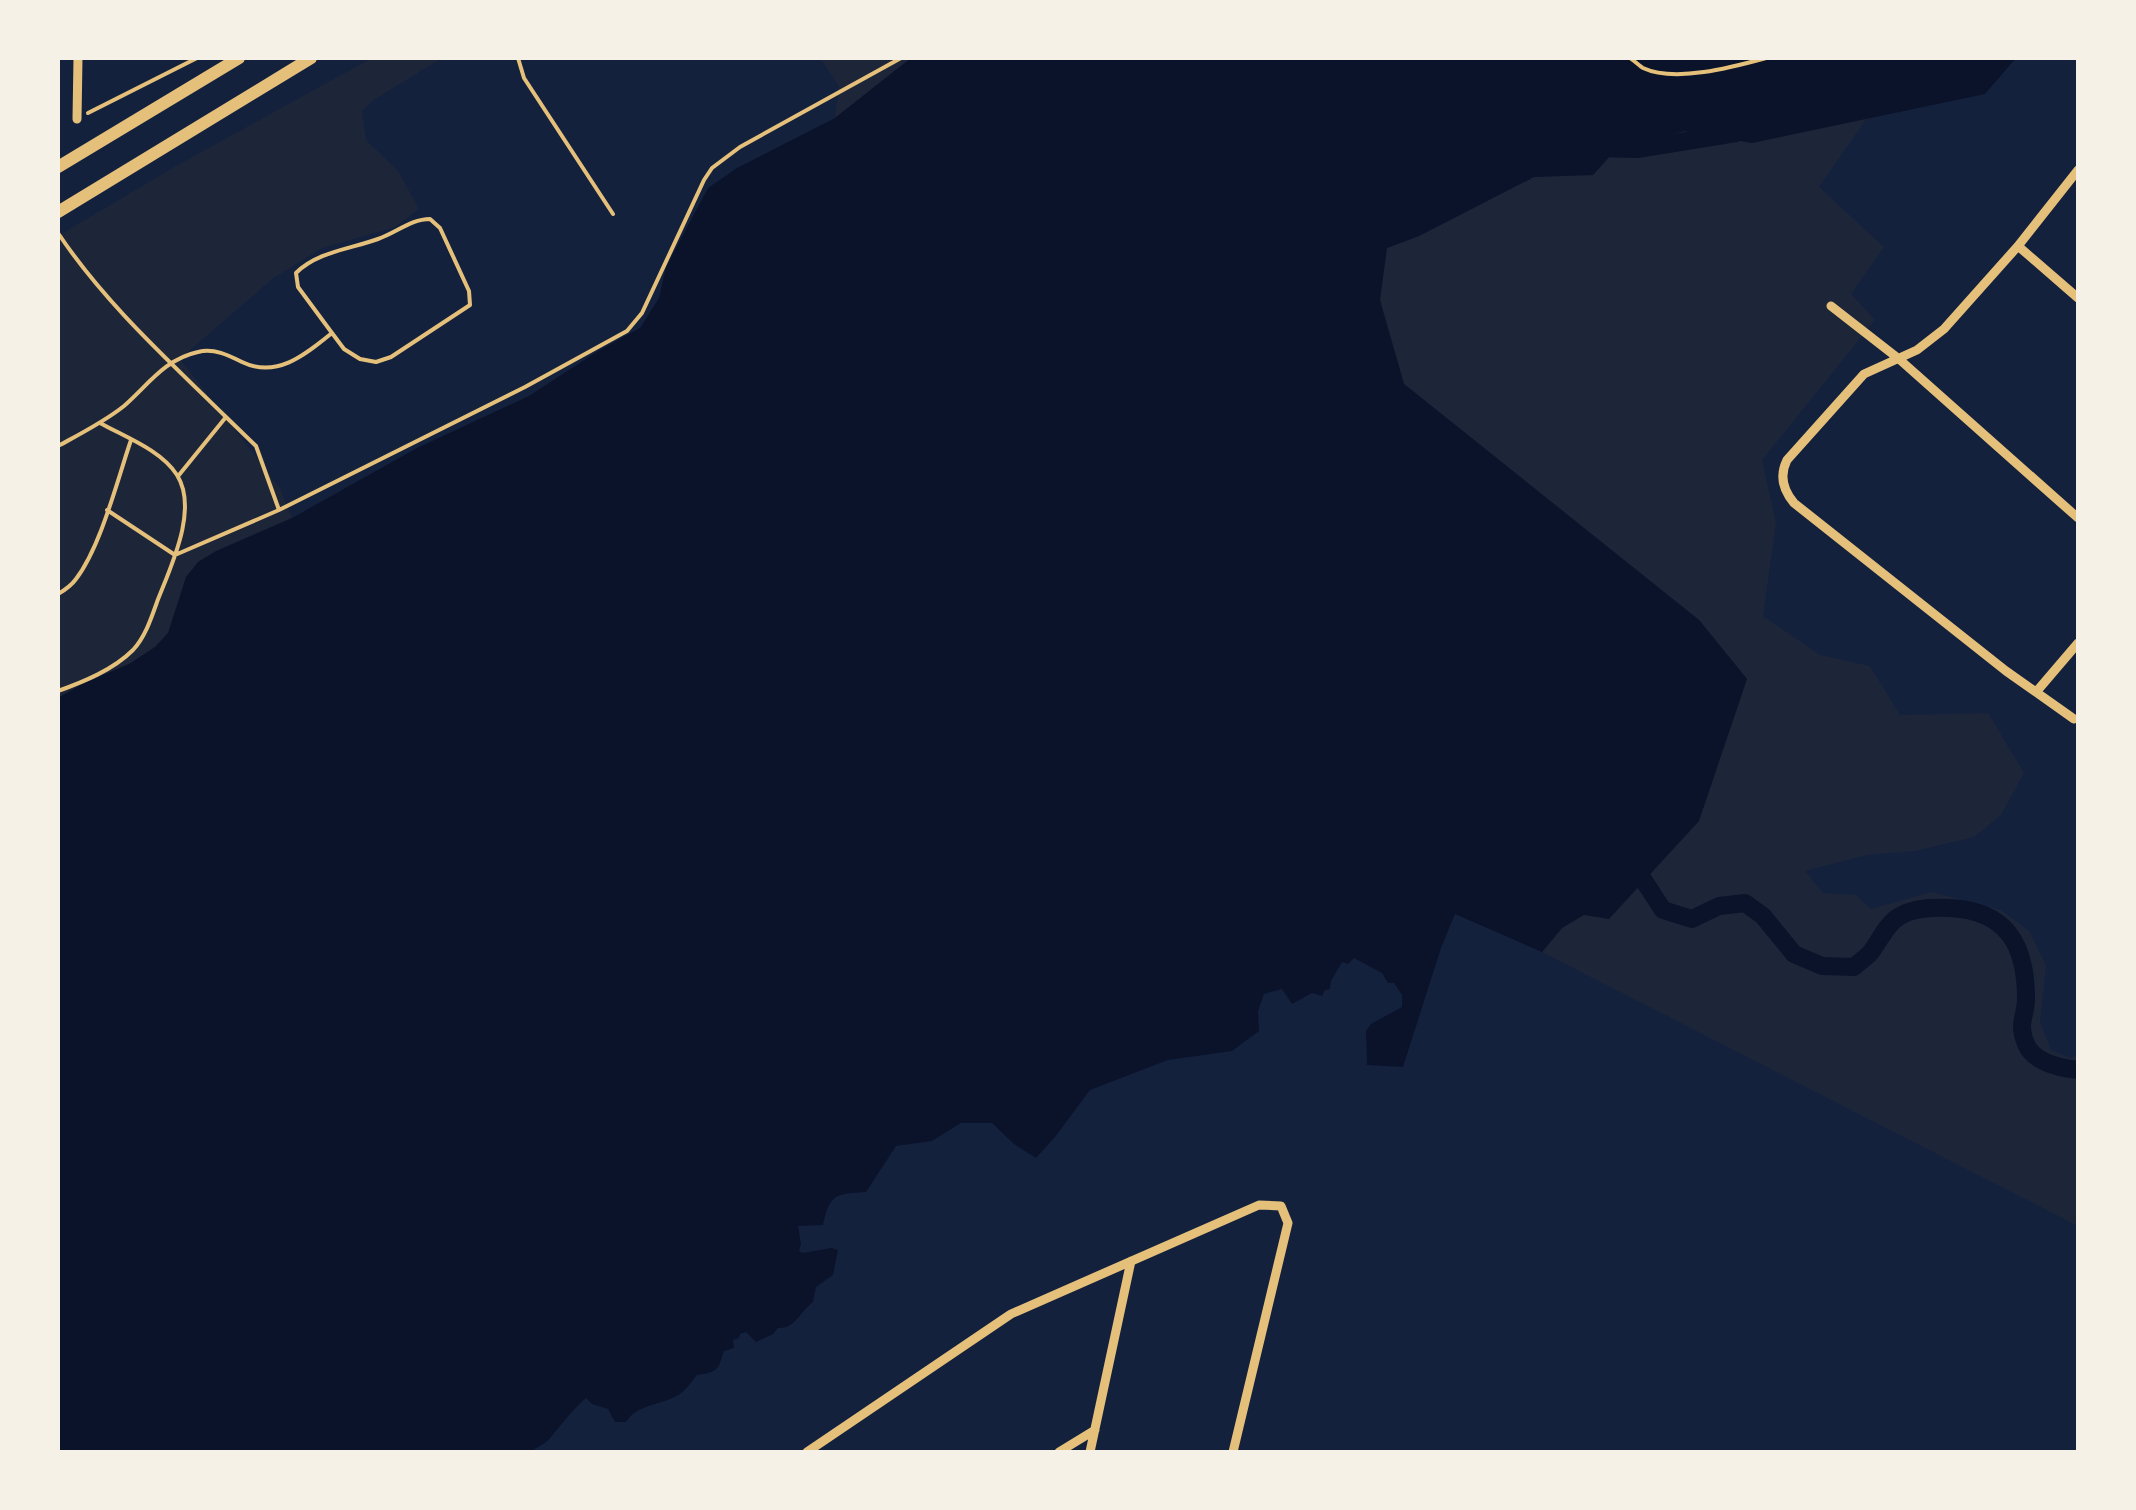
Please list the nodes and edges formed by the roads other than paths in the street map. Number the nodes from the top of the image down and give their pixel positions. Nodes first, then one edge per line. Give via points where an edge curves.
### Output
1 (78, 58) edge
2 (239, 58) edge
3 (311, 58) edge
4 (518, 58) edge
5 (902, 58) edge
6 (1630, 58) edge
7 (1766, 58) edge
8 (77, 118) road end
9 (58, 167) edge
10 (2078, 170) edge
11 (58, 212) edge
12 (613, 214) dead end
13 (58, 233) edge
14 (2018, 246) junction
15 (2078, 298) edge
16 (1831, 306) dead end
17 (332, 334) junction
18 (1898, 359) junction
19 (169, 364) junction
20 (226, 417) junction
21 (100, 423) junction
22 (131, 440) junction
23 (58, 446) edge
24 (178, 476) junction
25 (107, 510) junction
26 (279, 510) junction
27 (2078, 518) edge
28 (176, 555) junction
29 (58, 594) edge
30 (2078, 643) edge
31 (58, 691) edge
32 (2037, 691) junction
33 (2074, 718) dead end
34 (1131, 1261) junction
35 (1095, 1430) junction
36 (808, 1452) edge
37 (1058, 1452) edge
38 (1090, 1452) edge
39 (1233, 1452) edge

1 - 8 street
2 - 9 main road
3 - 11 main road
4 - 12 lane via 524,78
5 - 26 lane via 712,168 628,331
6 - 7 lane via 1642,68 1686,74
10 - 14 street
13 - 19 lane
14 - 15 street
14 - 18 street via 1932,340
16 - 18 street
17 - 17 lane via 344,349 376,362 468,308 471,298 437,224 418,220 300,269 298,287
17 - 19 lane via 280,366 248,365 205,350
18 - 27 street
18 - 32 street via 1864,374 1787,460 1782,480 1789,497
19 - 20 lane
19 - 21 lane
20 - 24 lane
20 - 26 lane via 256,446
21 - 22 lane
21 - 23 lane
22 - 24 lane
22 - 25 lane
24 - 28 lane via 184,516
25 - 28 lane
25 - 29 lane via 78,577
26 - 28 lane
28 - 31 lane via 136,647
30 - 32 street
32 - 33 street
34 - 35 street
34 - 36 street via 1011,1314
34 - 39 street via 1260,1205 1281,1206 1288,1223
35 - 37 street
35 - 38 street

